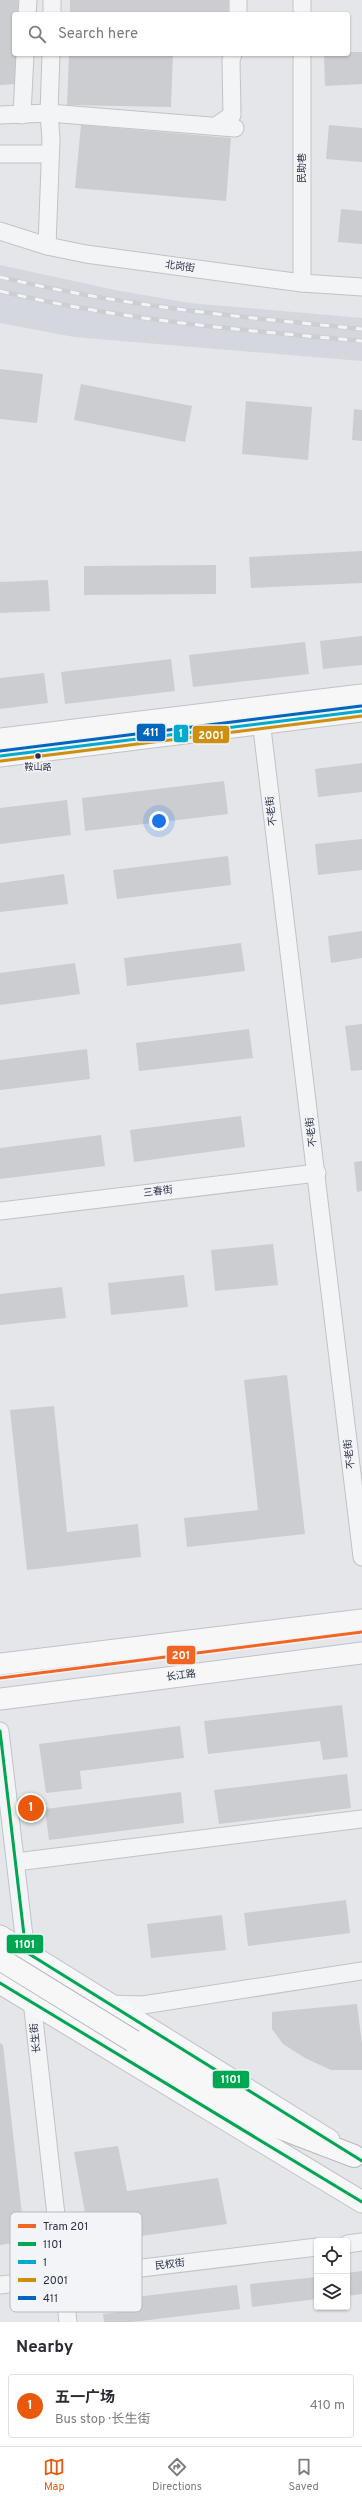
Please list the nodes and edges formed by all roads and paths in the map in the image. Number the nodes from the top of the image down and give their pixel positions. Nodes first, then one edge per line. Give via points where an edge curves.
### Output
1 (28, 0) edge
2 (52, 0) edge
3 (238, 0) edge
4 (302, 0) edge
5 (27, 12) edge
6 (52, 12) edge
7 (238, 12) edge
8 (302, 12) edge
9 (25, 56) edge
10 (51, 56) edge
11 (232, 56) edge
12 (302, 56) edge
13 (49, 113) junction
14 (22, 114) junction
15 (0, 115) edge
16 (216, 126) junction
17 (235, 128) dead end
18 (0, 154) edge
19 (50, 154) junction
20 (0, 231) edge
21 (47, 246) junction
22 (302, 283) junction
23 (362, 287) edge
24 (362, 695) edge
25 (362, 711) edge
26 (261, 716) junction
27 (0, 739) edge
28 (0, 756) edge
29 (317, 1173) junction
30 (0, 1211) edge
31 (362, 1557) edge
32 (362, 1620) edge
33 (362, 1653) edge
34 (0, 1664) edge
35 (0, 1699) edge
36 (0, 1731) edge
37 (362, 1819) edge
38 (16, 1862) junction
39 (0, 1936) edge
40 (26, 1952) junction
41 (0, 1959) edge
42 (362, 1971) edge
43 (0, 1983) edge
44 (32, 2002) junction
45 (109, 2004) junction
46 (358, 2158) edge
47 (362, 2202) edge
48 (55, 2212) edge
49 (362, 2242) edge
50 (350, 2244) edge
51 (314, 2248) edge
52 (142, 2269) edge
53 (10, 2284) edge
54 (0, 2285) edge
55 (67, 2312) edge
56 (68, 2322) edge

1 - 5 street
2 - 6 street
3 - 7 street
4 - 8 street
9 - 14 street
10 - 13 street
11 - 16 street via 232,115
12 - 22 street, 民助巷
13 - 14 street
13 - 16 street
13 - 19 street
14 - 15 street
16 - 17 street
18 - 19 street
19 - 21 street
20 - 21 street, 北岗街
21 - 22 street, 北岗街 via 86,254
22 - 23 street, 北岗街
24 - 26 main road
25 - 26 main road
26 - 27 main road
26 - 28 main road
26 - 29 street, 不老街
29 - 30 street, 三春街
29 - 31 street, 不老街
32 - 34 main road
33 - 35 main road, 长江路
36 - 38 street, 长生街
37 - 38 street
38 - 40 street, 长生街
39 - 40 main road
40 - 44 street, 长生街
40 - 45 main road
41 - 46 highway, bridge via 253,2114 284,2130
42 - 45 street via 143,2005
43 - 44 main road
44 - 45 street
44 - 47 main road
44 - 48 street, 长生街
45 - 46 main road
49 - 50 street
51 - 52 street, 民权街
53 - 54 street, 民权街
55 - 56 street, 长生街

